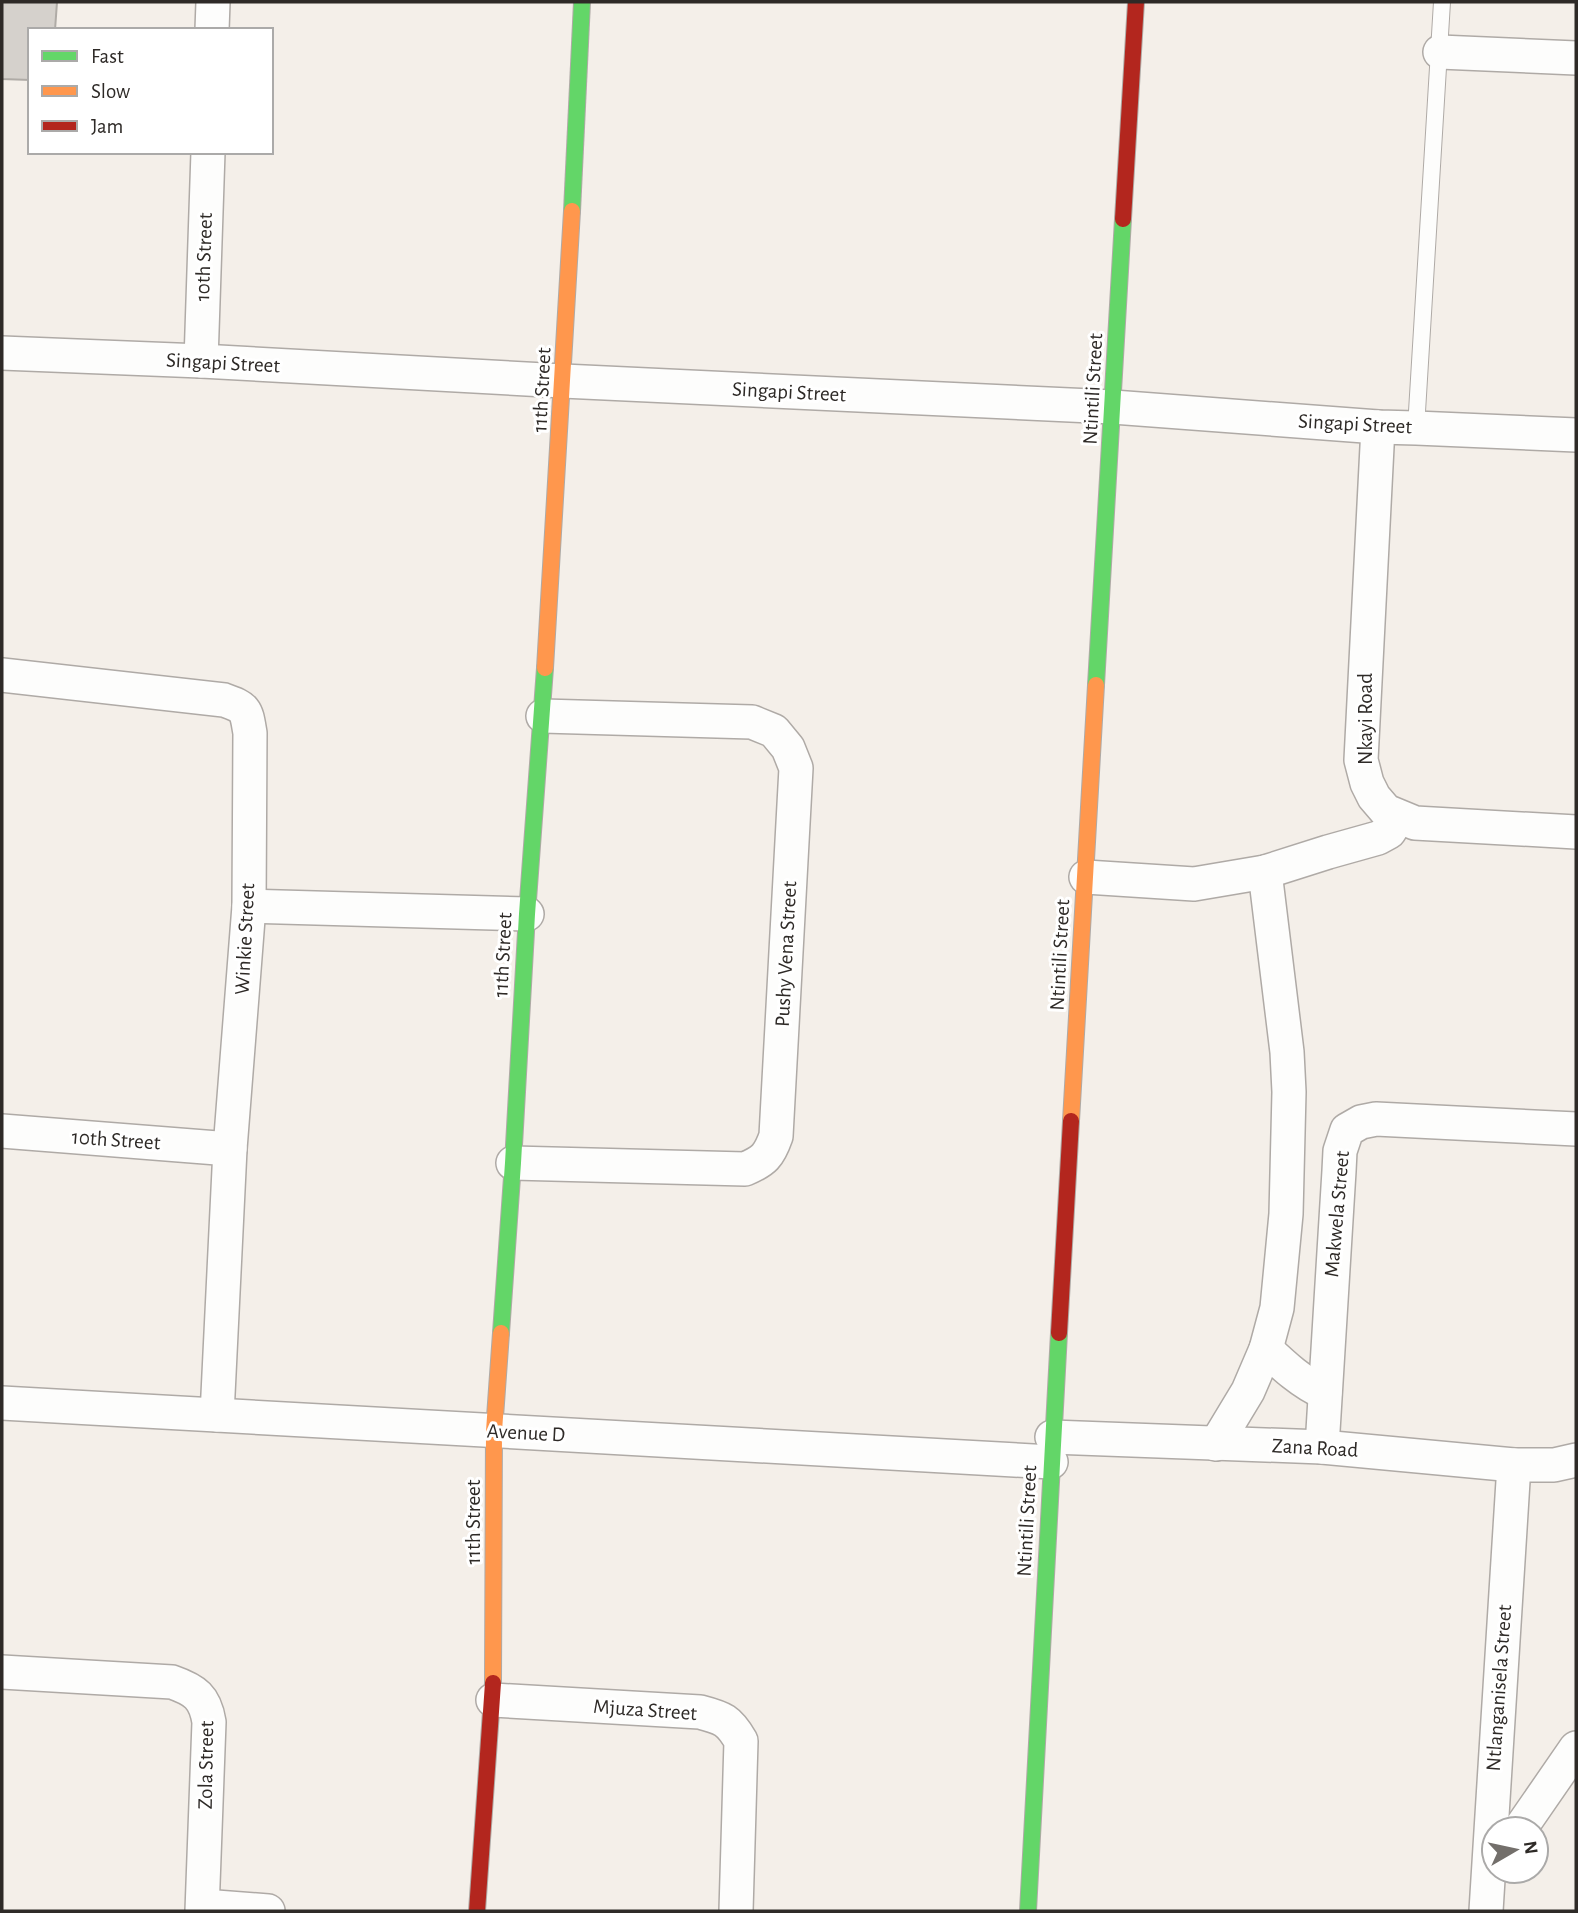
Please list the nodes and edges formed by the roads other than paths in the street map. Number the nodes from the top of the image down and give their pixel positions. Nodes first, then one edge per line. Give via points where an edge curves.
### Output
1 (213, 2) edge
2 (582, 2) edge
3 (1136, 2) edge
4 (1442, 2) edge
5 (212, 28) edge
6 (1440, 52) junction
7 (1576, 58) edge
8 (208, 154) edge
9 (2, 353) edge
10 (201, 361) junction
11 (563, 381) junction
12 (1112, 407) junction
13 (1378, 427) junction
14 (1416, 428) junction
15 (1576, 435) edge
16 (2, 675) edge
17 (542, 716) junction
18 (1398, 818) junction
19 (1576, 832) edge
20 (1265, 872) junction
21 (1086, 877) junction
22 (249, 906) junction
23 (527, 914) junction
24 (1576, 1129) edge
25 (2, 1131) edge
26 (230, 1149) junction
27 (513, 1163) junction
28 (1266, 1349) junction
29 (1325, 1393) junction
30 (2, 1403) edge
31 (218, 1415) junction
32 (494, 1431) junction
33 (1216, 1444) junction
34 (1322, 1447) junction
35 (1051, 1450) junction
36 (1576, 1460) edge
37 (1514, 1465) junction
38 (2, 1672) edge
39 (493, 1700) junction
40 (1576, 1748) edge
41 (1494, 1815) edge
42 (1530, 1815) edge
43 (1489, 1885) edge
44 (203, 1909) edge
45 (268, 1911) edge
46 (477, 1911) edge
47 (736, 1911) edge
48 (1028, 1911) edge
49 (1486, 1911) edge

1 - 5 street
2 - 11 street, 11th Street
3 - 12 street, Ntintili Street
4 - 6 lane
6 - 7 street
6 - 14 lane
8 - 10 street, 10th Street
9 - 10 street, Singapi Street
10 - 11 street, Singapi Street
11 - 12 street, Singapi Street
11 - 17 street, 11th Street
12 - 13 street, Singapi Street
12 - 21 street, Ntintili Street
13 - 14 street, Singapi Street
13 - 18 street, Nkayi Road via 1361,760 1374,797
14 - 15 street, Singapi Street
16 - 22 street, Winkie Street via 224,699 241,706 250,733
17 - 23 street, 11th Street
17 - 27 street, Pushy Vena Street via 752,722 774,731 788,748 796,768 776,1136 761,1162 745,1169
18 - 19 street via 1415,823
18 - 20 street via 1389,832 1378,838
20 - 21 street via 1194,884
20 - 28 street via 1289,1092 1286,1214 1277,1308
21 - 35 street, Ntintili Street
22 - 23 street
22 - 26 street, Winkie Street
23 - 27 street, 11th Street
24 - 29 street, Makwela Street via 1376,1119 1347,1130 1339,1161
25 - 26 street, 10th Street
26 - 31 street, Winkie Street
27 - 32 street, 11th Street
28 - 29 street via 1294,1375
28 - 33 street via 1248,1391
29 - 34 street, Makwela Street
30 - 31 street, Avenue D
31 - 32 street, Avenue D
32 - 35 street, Avenue D
32 - 39 street, 11th Street
33 - 34 street, Zana Road
33 - 35 street, Zana Road
34 - 37 street, Zana Road
35 - 48 street, Ntintili Street
36 - 37 street, Zana Road
37 - 41 street, Ntlanganisela Street
38 - 44 street, Zola Street via 172,1682 198,1695 209,1722
39 - 46 street, 11th Street
39 - 47 street, Mjuza Street via 700,1712 723,1718 741,1741
40 - 42 street
43 - 49 street, Ntlanganisela Street
44 - 45 street

